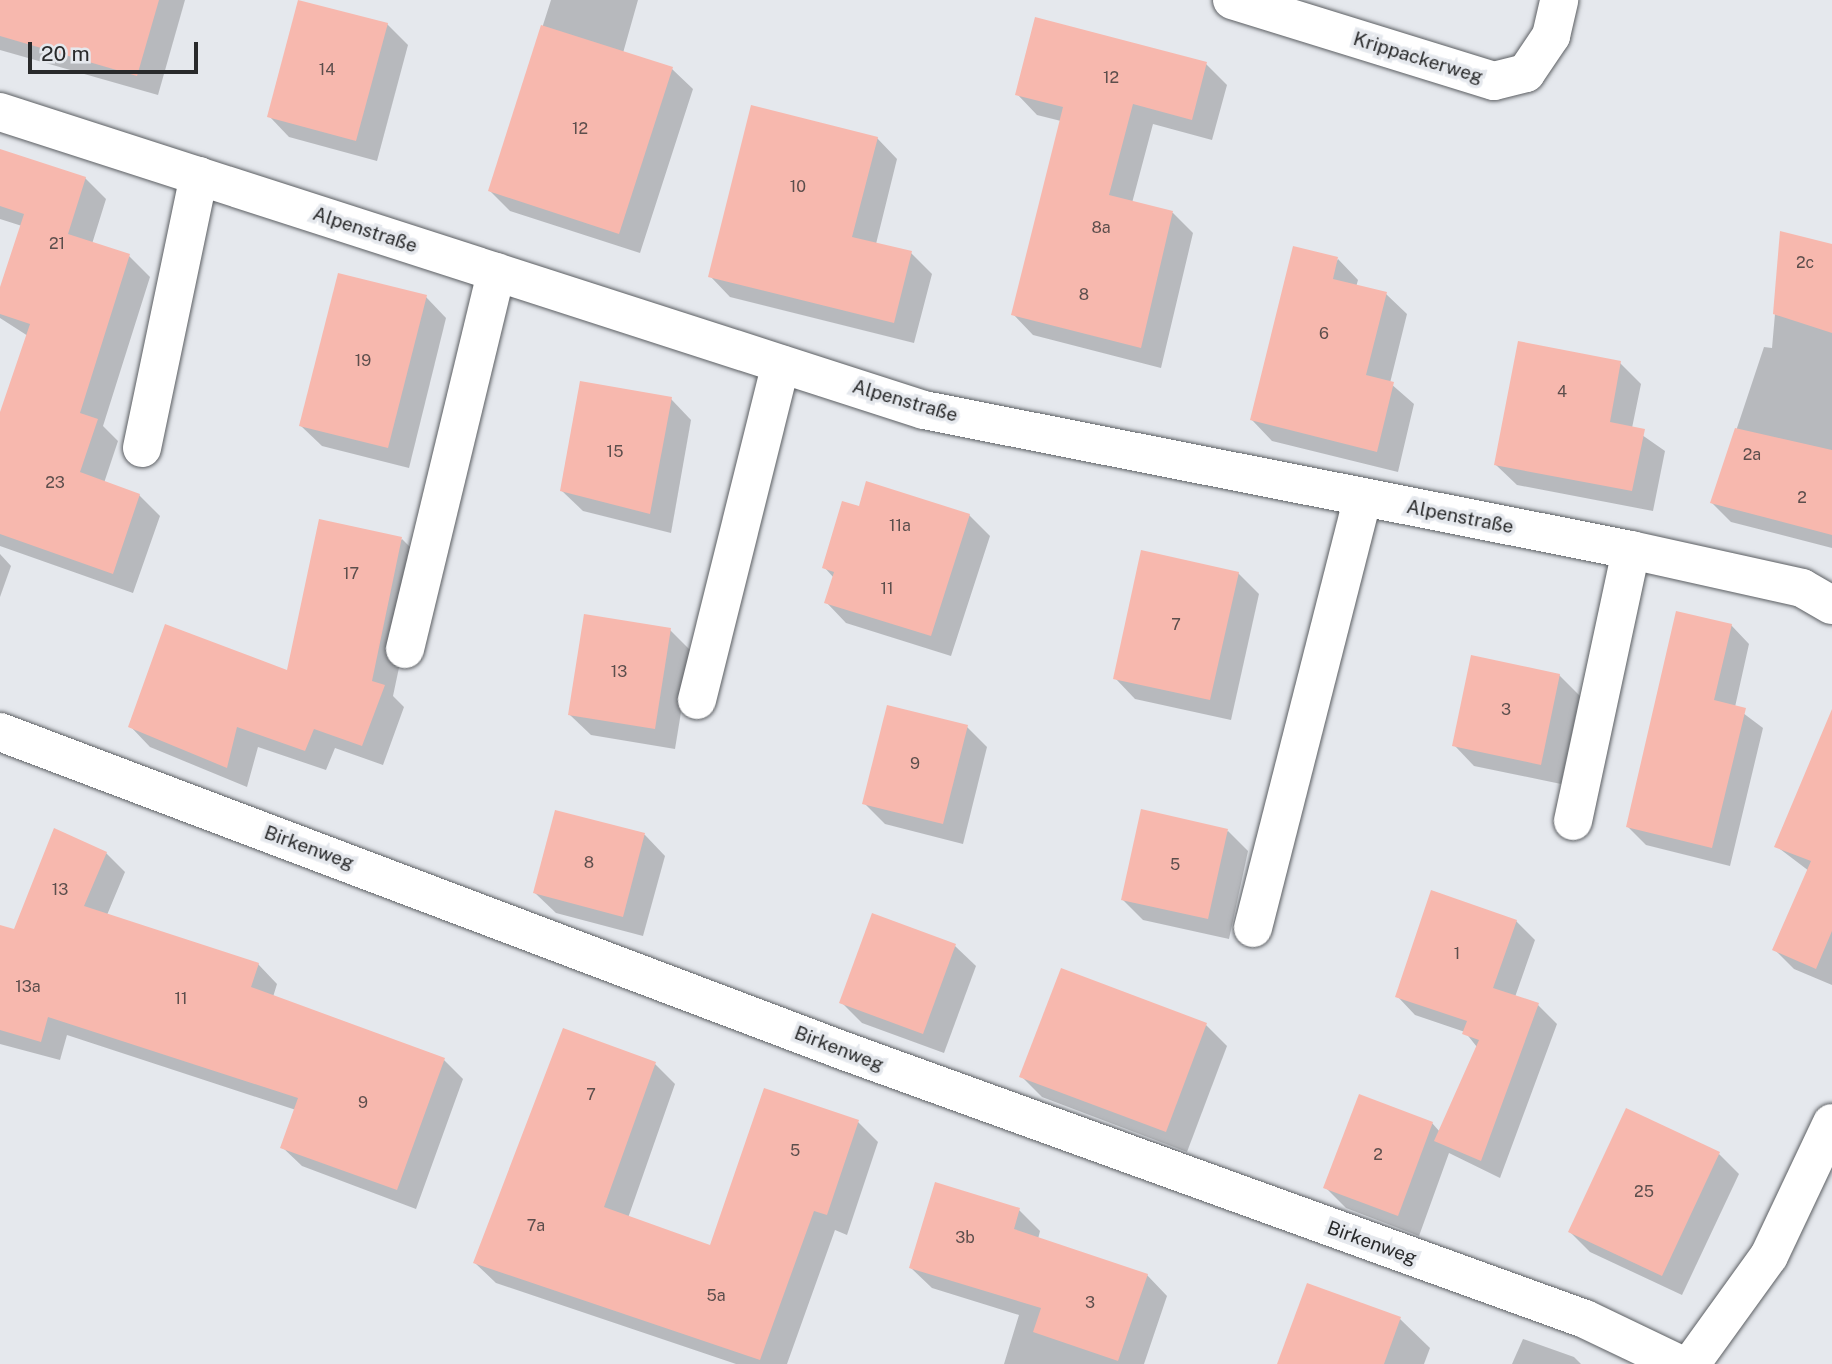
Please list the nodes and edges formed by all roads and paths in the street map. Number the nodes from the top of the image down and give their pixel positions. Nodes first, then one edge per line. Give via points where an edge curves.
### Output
1 (1232, 0) edge
2 (1559, 0) edge
3 (0, 112) edge
4 (199, 176) junction
5 (496, 272) junction
6 (781, 363) junction
7 (142, 448) dead end
8 (1363, 498) junction
9 (1632, 550) junction
10 (1832, 605) edge
11 (405, 649) dead end
12 (697, 700) dead end
13 (0, 732) edge
14 (1573, 821) dead end
15 (1253, 928) dead end
16 (1832, 1124) edge
17 (1679, 1364) edge
18 (1692, 1364) edge

1 - 2 street, Krippackerweg via 1494,81 1526,73 1551,36
3 - 4 street, Alpenstraße
4 - 5 street, Alpenstraße
4 - 7 street
5 - 6 street, Alpenstraße
5 - 11 street
6 - 8 street, Alpenstraße via 924,410
6 - 12 street
8 - 9 street, Alpenstraße
8 - 15 street
9 - 10 street, Alpenstraße via 1802,588
9 - 14 street
13 - 17 street, Birkenweg via 858,1056 1585,1319
16 - 18 street via 1769,1256

